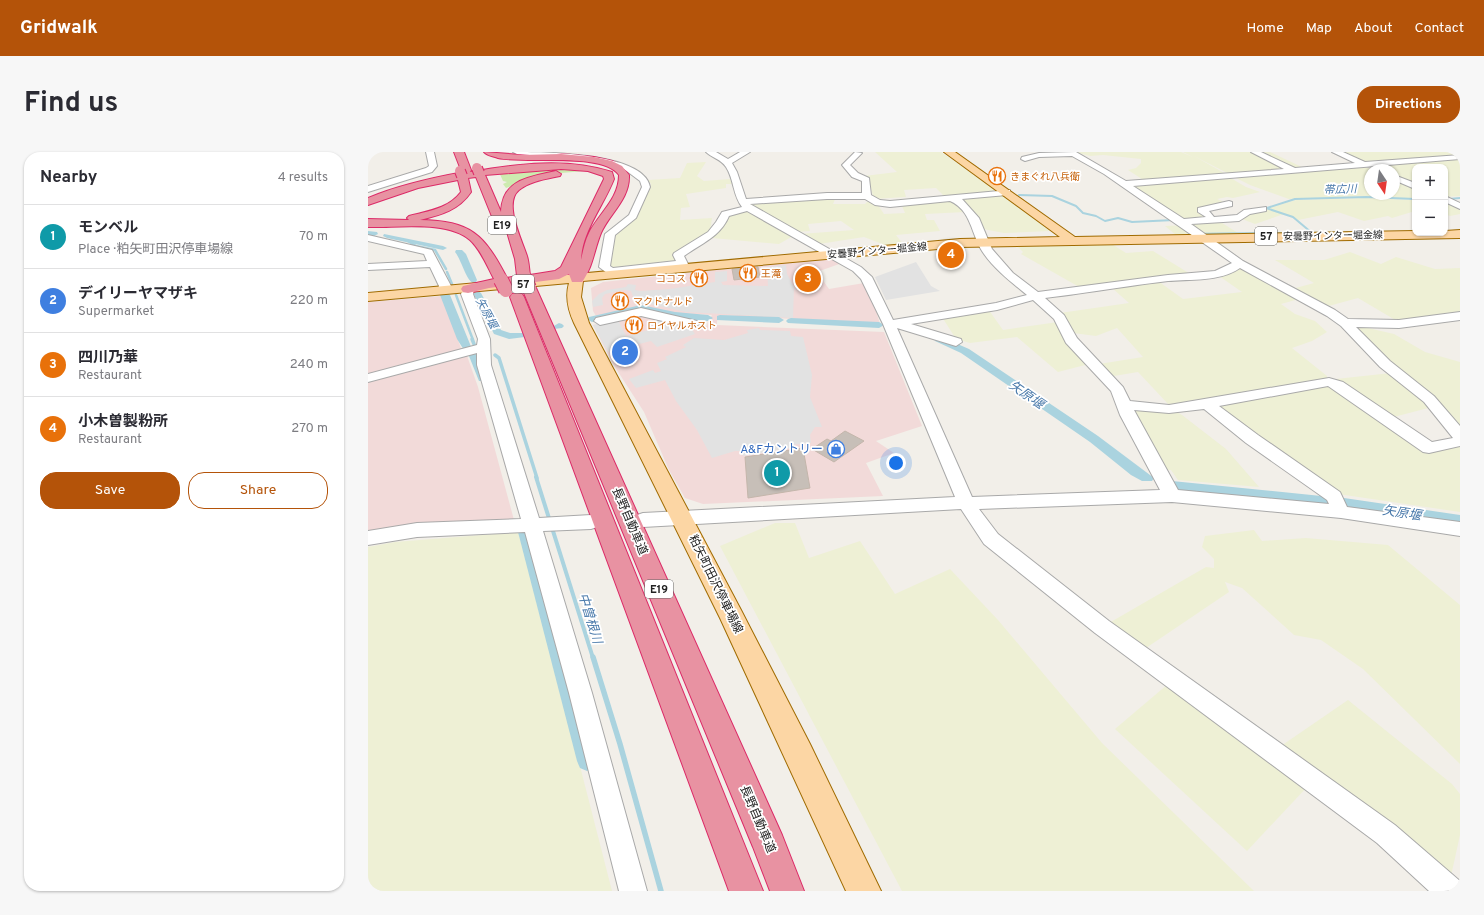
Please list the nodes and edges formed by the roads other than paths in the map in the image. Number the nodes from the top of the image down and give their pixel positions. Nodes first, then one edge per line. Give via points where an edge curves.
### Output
1 (459, 152) edge
2 (489, 152) edge
3 (516, 152) edge
4 (710, 152) edge
5 (746, 152) edge
6 (845, 152) edge
7 (948, 152) edge
8 (1255, 152) edge
9 (1336, 152) edge
10 (432, 153) edge
11 (861, 153) edge
12 (1072, 153) edge
13 (473, 157) dead end
14 (1460, 157) edge
15 (1025, 159) dead end
16 (727, 163) junction
17 (1364, 164) edge
18 (1378, 164) edge
19 (1364, 165) edge
20 (1294, 171) junction
21 (469, 172) junction
22 (1400, 180) edge
23 (1123, 184) junction
24 (624, 185) junction
25 (1412, 185) edge
26 (368, 189) edge
27 (604, 190) junction
28 (1007, 192) junction
29 (867, 196) junction
30 (368, 198) edge
31 (953, 199) junction
32 (1447, 200) edge
33 (368, 202) edge
34 (1229, 204) dead end
35 (745, 205) junction
36 (1460, 206) edge
37 (1263, 209) dead end
38 (368, 219) edge
39 (1215, 220) junction
40 (1182, 222) junction
41 (368, 223) edge
42 (488, 225) dead end
43 (1460, 234) edge
44 (368, 238) edge
45 (1202, 238) junction
46 (1071, 240) junction
47 (386, 241) junction
48 (983, 242) junction
49 (497, 246) dead end
50 (578, 246) junction
51 (373, 248) dead end
52 (831, 254) junction
53 (1239, 263) junction
54 (434, 264) junction
55 (683, 266) junction
56 (368, 267) edge
57 (577, 279) junction
58 (514, 284) junction
59 (468, 289) junction
60 (443, 291) junction
61 (1034, 296) junction
62 (368, 297) edge
63 (1460, 316) edge
64 (600, 321) dead end
65 (1345, 323) junction
66 (693, 324) dead end
67 (889, 324) junction
68 (956, 342) dead end
69 (485, 347) junction
70 (368, 378) edge
71 (1207, 404) junction
72 (1124, 405) junction
73 (1460, 436) edge
74 (1460, 440) edge
75 (1172, 496) junction
76 (966, 503) junction
77 (1341, 512) junction
78 (683, 518) junction
79 (643, 520) dead end
80 (591, 522) dead end
81 (533, 524) junction
82 (1460, 529) edge
83 (368, 538) edge
84 (1460, 885) edge
85 (632, 891) edge
86 (746, 891) edge
87 (787, 891) edge
88 (864, 891) edge
89 (1450, 891) edge
90 (1458, 891) edge

1 - 21 highway
2 - 24 highway via 512,157 582,158 608,162 622,170
3 - 55 street via 595,155 625,162 644,180 646,187 632,216 610,234 604,268 611,271
4 - 16 street
5 - 16 street
6 - 11 street
7 - 28 main road
8 - 20 street
9 - 17 street
10 - 26 street via 433,166 429,170
11 - 29 street via 846,165 855,175 866,180
12 - 15 street via 1039,155
12 - 23 street
13 - 21 highway, 長野自動車道 / E19
14 - 18 street
16 - 35 street
19 - 20 street
20 - 23 street
21 - 38 highway via 466,192 459,202 451,206 410,218
21 - 42 highway, 長野自動車道 / E19
21 - 58 highway, 長野自動車道 / E19
22 - 25 street
23 - 40 street
24 - 30 highway via 620,177 605,167 581,162 550,162 495,167 445,176 400,186
24 - 57 highway via 596,230 586,267
27 - 33 highway via 609,176 601,169 577,164 543,164 437,179 390,192
27 - 50 highway via 591,213
27 - 58 highway via 604,181 599,176 572,172 532,179 511,193 507,199 506,212 523,268
28 - 31 street via 966,195
28 - 46 main road
29 - 31 street via 884,205
29 - 35 street via 827,196
31 - 48 street via 959,201 974,218
32 - 36 street
34 - 39 street via 1202,210
35 - 52 street
35 - 55 street via 725,214 722,223 713,234 678,255
37 - 39 street via 1247,212 1239,218
39 - 40 street
40 - 45 street
41 - 58 highway via 440,226 463,230 479,242
43 - 45 main road, 安曇野インター堀金線 / 57
44 - 47 street
45 - 46 main road, 安曇野インター堀金線 / 57
45 - 53 street
46 - 48 main road, 安曇野インター堀金線 / 57
47 - 51 street
47 - 54 street via 426,251
48 - 52 main road, 安曇野インター堀金線 / 57
48 - 61 street via 1009,275
49 - 58 highway, 長野自動車道 / E19
50 - 57 highway via 573,268
50 - 59 highway via 567,269 559,275
52 - 55 main road, 安曇野インター堀金線 / 57
52 - 67 street via 866,277
53 - 61 street via 1216,274
53 - 65 street
54 - 56 street
54 - 60 street via 445,286
55 - 57 main road, 安曇野インター堀金線 / 57
57 - 59 main road, 安曇野インター堀金線 / 57
57 - 78 main road, 粕矢町田沢停車場線 via 574,302 582,325
58 - 86 highway, 長野自動車道 / E19
58 - 87 highway, 長野自動車道 / E19 via 764,832
59 - 60 main road, 安曇野インター堀金線 / 57
59 - 69 street via 467,294
60 - 62 main road, 安曇野インター堀金線 / 57
61 - 67 street via 997,306
61 - 72 street via 1060,318 1071,340 1118,390
63 - 65 street via 1399,324
64 - 66 street via 641,312
65 - 73 street via 1385,364 1430,399
67 - 68 street via 927,332
67 - 76 street
69 - 70 street
69 - 81 street via 484,365
71 - 72 street via 1170,409
71 - 74 street via 1329,382 1338,385 1429,448
71 - 77 street via 1334,496
72 - 75 street
75 - 76 street
75 - 77 street
76 - 78 street
76 - 89 street via 997,544 1102,627 1386,834
77 - 82 street
78 - 79 street
78 - 88 main road, 粕矢町田沢停車場線 via 781,714
80 - 81 street
81 - 83 street via 417,530
81 - 85 street via 608,793
84 - 90 street

